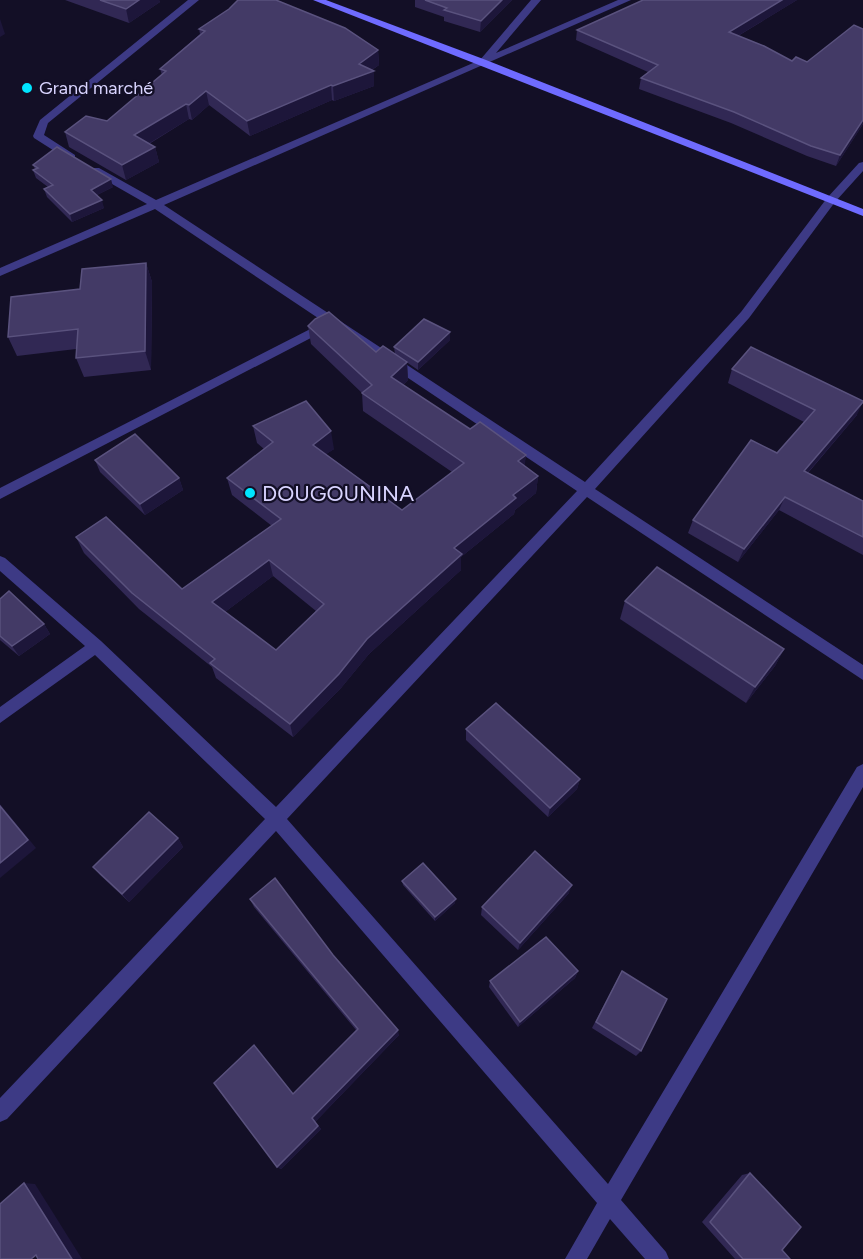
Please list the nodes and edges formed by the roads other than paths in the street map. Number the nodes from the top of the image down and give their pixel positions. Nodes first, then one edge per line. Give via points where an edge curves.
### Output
1 (194, 0) edge
2 (318, 0) edge
3 (536, 0) edge
4 (626, 0) edge
5 (483, 62) junction
6 (863, 165) edge
7 (831, 200) junction
8 (155, 204) junction
9 (863, 213) edge
10 (0, 272) edge
11 (333, 322) junction
12 (586, 490) junction
13 (0, 494) edge
14 (0, 562) edge
15 (96, 646) junction
16 (863, 673) edge
17 (0, 716) edge
18 (863, 771) edge
19 (277, 819) junction
20 (0, 1112) edge
21 (610, 1202) junction
22 (574, 1259) edge
23 (659, 1259) edge

1 - 8 street via 44,122 38,136
2 - 5 street
3 - 5 street
4 - 5 street
5 - 7 street
5 - 8 street
6 - 7 street
7 - 9 street
7 - 12 street via 745,315
8 - 10 street
8 - 11 street
11 - 12 street
11 - 13 street
12 - 16 street
12 - 19 street
14 - 15 street
15 - 17 street
15 - 19 street
18 - 21 street
19 - 20 street
19 - 21 street
21 - 22 street
21 - 23 street

